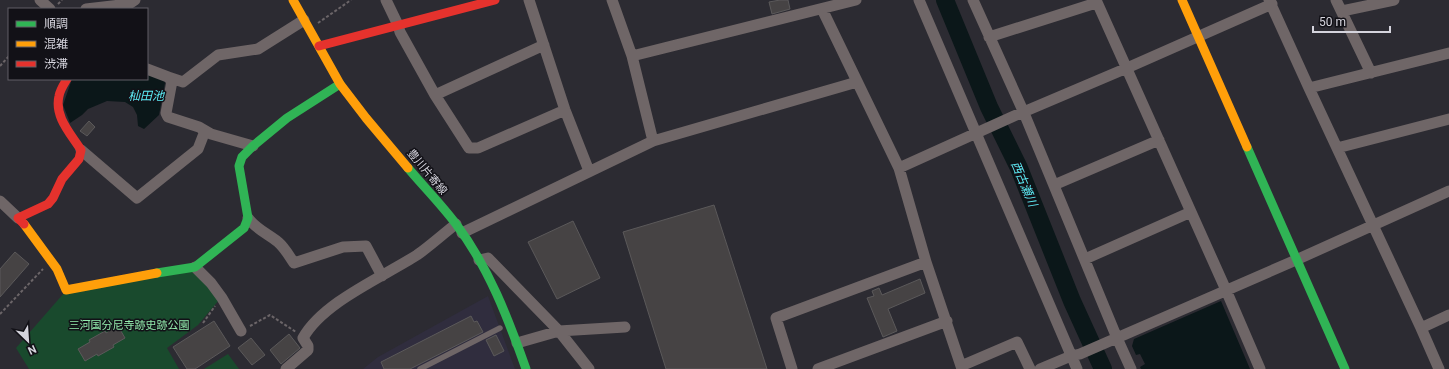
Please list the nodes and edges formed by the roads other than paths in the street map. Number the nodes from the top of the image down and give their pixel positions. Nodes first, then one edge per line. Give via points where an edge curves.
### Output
1 (40, 0) edge
2 (135, 0) edge
3 (293, 0) edge
4 (386, 0) edge
5 (495, 0) edge
6 (530, 0) edge
7 (612, 0) edge
8 (856, 0) edge
9 (919, 0) edge
10 (973, 0) edge
11 (1182, 0) edge
12 (1336, 0) edge
13 (1394, 0) edge
14 (1096, 2) edge
15 (1270, 2) edge
16 (49, 8) edge
17 (94, 8) edge
18 (822, 9) junction
19 (1342, 11) junction
20 (306, 25) junction
21 (398, 25) junction
22 (989, 37) junction
23 (1197, 37) junction
24 (544, 45) junction
25 (319, 46) junction
26 (1449, 53) edge
27 (632, 56) junction
28 (1127, 68) junction
29 (148, 69) edge
30 (1371, 73) junction
31 (168, 77) junction
32 (67, 80) edge
33 (857, 82) junction
34 (340, 84) junction
35 (1309, 88) junction
36 (435, 95) junction
37 (566, 110) junction
38 (1019, 114) junction
39 (1449, 119) edge
40 (205, 131) junction
41 (980, 131) junction
42 (1159, 140) junction
43 (652, 141) junction
44 (253, 146) junction
45 (1337, 148) junction
46 (80, 150) junction
47 (899, 168) junction
48 (589, 171) junction
49 (1054, 185) junction
50 (1449, 191) edge
51 (0, 201) edge
52 (1191, 212) junction
53 (18, 218) junction
54 (248, 218) junction
55 (1373, 225) junction
56 (459, 228) junction
57 (1085, 259) junction
58 (479, 260) junction
59 (1296, 260) junction
60 (926, 262) junction
61 (195, 267) junction
62 (382, 276) junction
63 (1226, 290) junction
64 (1449, 315) edge
65 (946, 321) junction
66 (625, 327) dead end
67 (500, 328) dead end
68 (1421, 328) junction
69 (559, 330) junction
70 (241, 331) road end
71 (1112, 340) junction
72 (517, 343) junction
73 (1076, 355) junction
74 (961, 368) edge
75 (286, 369) edge
76 (420, 369) edge
77 (526, 369) edge
78 (589, 369) edge
79 (792, 369) edge
80 (818, 369) edge
81 (1030, 369) edge
82 (1040, 369) edge
83 (1077, 369) edge
84 (1132, 369) edge
85 (1260, 369) edge
86 (1345, 369) edge
87 (1439, 369) edge

1 - 16 street
2 - 17 street via 129,4
3 - 20 street, 豊川片寄線
4 - 21 street
5 - 21 street
6 - 24 street
7 - 27 street
8 - 18 street
9 - 41 street
10 - 22 street
11 - 23 street
12 - 19 street
13 - 19 street
14 - 22 street
14 - 28 street
15 - 23 street
15 - 35 street
18 - 27 street
18 - 33 street
19 - 30 street
20 - 25 street, 豊川片寄線
20 - 31 street via 258,49 218,55 183,82
21 - 25 street
21 - 36 street
22 - 38 street
23 - 28 street
23 - 59 street
24 - 36 street
24 - 37 street
25 - 34 street, 豊川片寄線
26 - 30 street
27 - 43 street
28 - 38 street
28 - 42 street
29 - 31 street
30 - 35 street
31 - 40 street via 172,81 166,112 168,117
32 - 46 street via 59,97 58,109
33 - 43 street
33 - 47 street
34 - 44 street via 287,118
34 - 56 street, 豊川片寄線
35 - 45 street
36 - 37 street via 469,148 478,148
37 - 48 street
38 - 41 street
38 - 49 street
39 - 45 street
40 - 44 street
40 - 46 street via 198,149 136,198
41 - 47 street
41 - 73 street via 1020,233
42 - 49 street
42 - 52 street
43 - 48 street
44 - 54 street via 242,157 240,166
45 - 55 street
46 - 53 street via 79,159 62,179 48,204
47 - 60 street
48 - 56 street
49 - 57 street
50 - 55 street
51 - 53 street
52 - 57 street
52 - 63 street
53 - 61 street via 57,269 66,290
54 - 61 street via 244,228
54 - 62 street via 279,243 294,263 343,247 366,246
55 - 59 street
55 - 68 street
56 - 58 street, 豊川片寄線
56 - 62 street
57 - 71 street
58 - 69 street via 488,258
58 - 72 street, 豊川片寄線 via 496,290
59 - 63 street
59 - 86 street
60 - 65 street
60 - 79 street via 776,318
61 - 70 street via 222,298
62 - 75 street via 334,304 303,338 308,350
63 - 71 street
63 - 85 street
64 - 68 street
65 - 74 street
65 - 80 street
66 - 69 street
67 - 76 lane
68 - 87 street
69 - 72 street
69 - 78 street
71 - 73 street
71 - 84 street
72 - 77 street, 豊川片寄線
73 - 82 street
73 - 83 street
74 - 81 street via 1017,342

